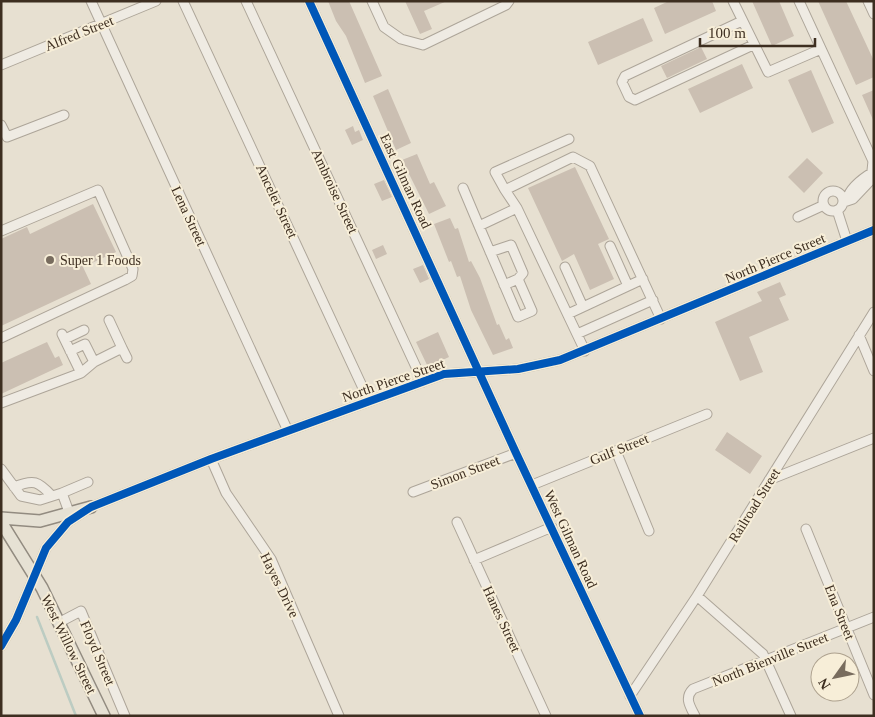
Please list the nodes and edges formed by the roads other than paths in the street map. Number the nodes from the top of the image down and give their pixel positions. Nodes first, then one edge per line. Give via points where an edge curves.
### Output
1 (91, 1) edge
2 (156, 1) edge
3 (183, 1) edge
4 (246, 1) edge
5 (309, 1) edge
6 (372, 1) edge
7 (509, 1) edge
8 (733, 1) edge
9 (799, 1) edge
10 (868, 1) edge
11 (874, 14) edge
12 (742, 21) junction
13 (101, 24) junction
14 (753, 45) junction
15 (821, 49) junction
16 (1, 65) edge
17 (64, 115) dead end
18 (1, 125) edge
19 (569, 139) dead end
20 (873, 172) edge
21 (463, 188) dead end
22 (505, 190) junction
23 (846, 200) junction
24 (824, 205) junction
25 (517, 208) junction
26 (837, 210) junction
27 (798, 218) dead end
28 (479, 226) junction
29 (874, 230) edge
30 (1, 231) edge
31 (848, 241) junction
32 (610, 246) dead end
33 (490, 252) junction
34 (565, 267) dead end
35 (518, 279) junction
36 (643, 279) junction
37 (504, 285) junction
38 (628, 286) junction
39 (653, 300) junction
40 (583, 307) junction
41 (874, 312) edge
42 (568, 314) junction
43 (661, 319) junction
44 (109, 320) dead end
45 (84, 330) dead end
46 (577, 334) junction
47 (859, 335) junction
48 (1, 338) edge
49 (122, 348) junction
50 (70, 350) junction
51 (585, 351) junction
52 (127, 358) dead end
53 (94, 362) junction
54 (874, 371) edge
55 (479, 372) junction
56 (80, 373) junction
57 (423, 382) junction
58 (369, 401) junction
59 (1, 403) edge
60 (707, 414) dead end
61 (288, 431) junction
62 (874, 438) edge
63 (616, 451) junction
64 (516, 453) junction
65 (212, 459) junction
66 (3, 476) edge
67 (769, 480) junction
68 (88, 482) dead end
69 (532, 485) junction
70 (14, 487) junction
71 (62, 492) junction
72 (414, 492) dead end
73 (52, 496) junction
74 (91, 507) junction
75 (69, 512) junction
76 (1, 518) edge
77 (1, 522) edge
78 (457, 522) dead end
79 (552, 527) junction
80 (806, 529) dead end
81 (649, 532) dead end
82 (474, 560) junction
83 (34, 573) junction
84 (697, 596) junction
85 (874, 617) edge
86 (60, 622) junction
87 (846, 628) junction
88 (1, 646) edge
89 (767, 659) junction
90 (874, 695) edge
91 (630, 696) junction
92 (104, 716) edge
93 (125, 716) edge
94 (339, 716) edge
95 (546, 716) edge
96 (640, 716) edge
97 (695, 716) edge
98 (791, 716) edge

1 - 13 street, Lena Street
2 - 13 street, Alfred Street
3 - 58 street, Ancelet Street
4 - 57 street, Ambroise Street
5 - 55 street, East Gilman Road
6 - 7 street via 384,26 401,38 423,45
8 - 12 street
9 - 15 street
10 - 11 street
12 - 14 street
12 - 14 street via 625,76 622,82 634,100
13 - 16 street, Alfred Street
13 - 61 street, Lena Street
14 - 15 street via 768,72
15 - 20 street via 873,161
17 - 18 street via 7,137
19 - 22 street via 495,172
20 - 23 street via 871,180 853,199
21 - 28 street
22 - 25 street
22 - 36 street via 573,157 590,166
23 - 24 street via 832,191 824,196
23 - 26 street
24 - 26 street
24 - 27 street
25 - 28 street
25 - 42 street
26 - 31 street
28 - 33 street
29 - 31 street, North Pierce Street
30 - 48 street via 98,190 133,269 132,276
31 - 43 street, North Pierce Street
32 - 38 street
33 - 35 street via 511,245 523,273
33 - 37 street
34 - 40 street
35 - 37 street
35 - 37 street via 532,311 518,317
36 - 38 street
36 - 39 street
38 - 40 street
39 - 43 street
39 - 46 street
40 - 42 street
41 - 47 street, Railroad Street
42 - 46 street
43 - 51 street, North Pierce Street
44 - 49 street
45 - 50 street via 64,337
46 - 51 street
47 - 54 street
47 - 67 street, Railroad Street
49 - 52 street
49 - 53 street
50 - 53 street via 85,344
50 - 56 street
51 - 55 street, North Pierce Street via 539,366
53 - 56 street
55 - 57 street, North Pierce Street via 450,373
55 - 64 street, West Gilman Road
56 - 59 street
57 - 58 street, North Pierce Street
58 - 61 street, North Pierce Street
60 - 63 street, Gulf Street
61 - 65 street, North Pierce Street
62 - 67 street
63 - 69 street, Gulf Street
63 - 81 street
64 - 69 street, West Gilman Road
64 - 72 street, Simon Street
65 - 74 street, North Pierce Street
65 - 94 street, Hayes Drive via 226,493 270,559
66 - 70 street
67 - 84 street, Railroad Street
68 - 71 street
69 - 79 street, West Gilman Road
70 - 73 street via 21,496 40,500
70 - 73 street via 30,481 41,484
71 - 73 street
71 - 75 street
74 - 75 main road
74 - 83 street, North Pierce Street via 68,522 52,539
75 - 76 main road via 40,522
77 - 83 main road, West Willow Street
78 - 82 street, Hanes Street
79 - 82 street
79 - 91 street, West Gilman Road
80 - 87 street, Ena Street
82 - 95 street, Hanes Street
83 - 86 main road, West Willow Street
83 - 88 street, North Pierce Street via 16,620
84 - 89 street via 758,647
84 - 91 street, Railroad Street
85 - 87 street, North Bienville Street
86 - 92 main road, West Willow Street
86 - 93 street, Floyd Street via 81,611
87 - 89 street, North Bienville Street
87 - 90 street, Ena Street
89 - 97 street, North Bienville Street via 693,689 688,700
89 - 98 street
91 - 96 street, West Gilman Road

